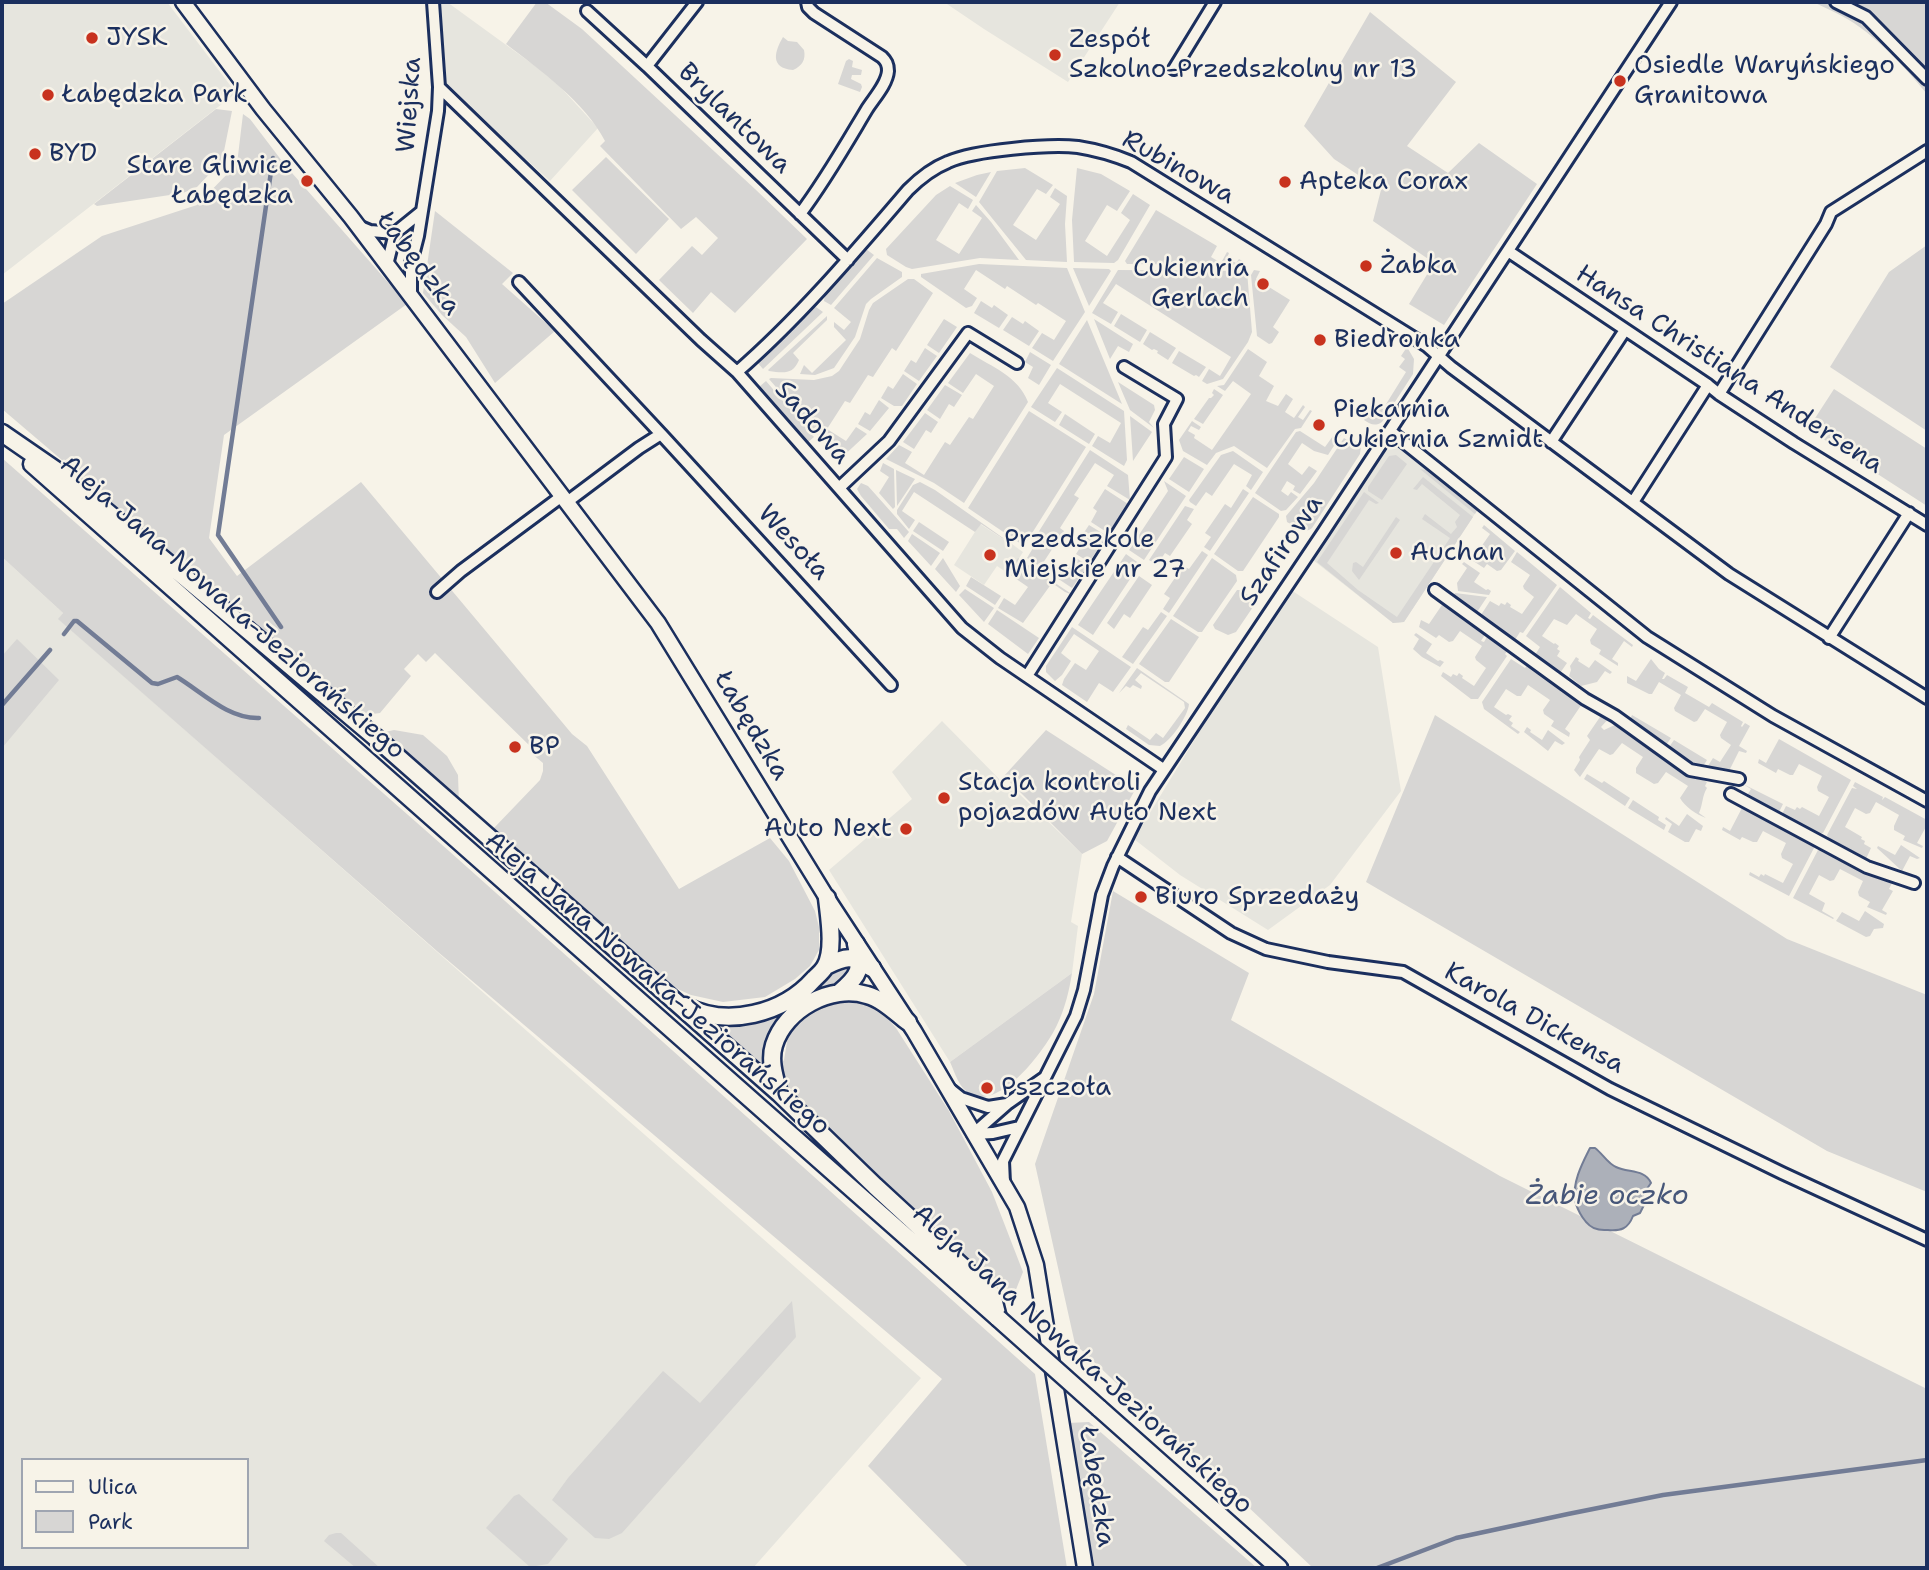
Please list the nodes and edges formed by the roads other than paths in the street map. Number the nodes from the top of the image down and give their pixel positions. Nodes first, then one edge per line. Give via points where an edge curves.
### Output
1 (183, 2) edge
2 (433, 2) edge
3 (697, 2) edge
4 (807, 2) edge
5 (1215, 2) edge
6 (1671, 2) edge
7 (1836, 2) edge
8 (587, 11) dead end
9 (647, 66) junction
10 (1174, 69) dead end
11 (1927, 79) edge
12 (439, 88) junction
13 (1927, 151) edge
14 (421, 212) junction
15 (800, 214) junction
16 (358, 226) junction
17 (396, 233) junction
18 (1508, 251) junction
19 (848, 260) junction
20 (411, 262) junction
21 (388, 267) junction
22 (519, 282) dead end
23 (411, 296) junction
24 (1625, 330) junction
25 (1438, 357) junction
26 (1017, 363) dead end
27 (1124, 367) dead end
28 (737, 372) junction
29 (1708, 385) junction
30 (1719, 394) junction
31 (1390, 431) junction
32 (661, 434) junction
33 (2, 435) edge
34 (1551, 442) junction
35 (839, 488) junction
36 (565, 499) junction
37 (1633, 502) junction
38 (1909, 513) junction
39 (1927, 524) edge
40 (1434, 590) dead end
41 (437, 592) dead end
42 (1829, 638) junction
43 (1027, 676) junction
44 (891, 685) dead end
45 (1927, 698) edge
46 (1163, 769) junction
47 (1739, 779) dead end
48 (1731, 794) dead end
49 (1927, 801) edge
50 (1117, 857) junction
51 (1914, 883) dead end
52 (827, 898) junction
53 (856, 944) joint
54 (866, 964) junction
55 (826, 966) junction
56 (840, 992) junction
57 (674, 1001) junction
58 (908, 1022) junction
59 (1047, 1076) junction
60 (945, 1086) junction
61 (779, 1093) junction
62 (1007, 1104) junction
63 (1019, 1127) junction
64 (973, 1134) junction
65 (1004, 1184) junction
66 (1927, 1240) edge
67 (998, 1318) junction
68 (1084, 1568) edge
69 (1279, 1568) edge

1 - 16 street, Łabędzka
2 - 12 street, Wiejska
3 - 9 street
4 - 15 street via 814,13 882,57 888,69 883,84
5 - 10 street
6 - 18 street, Szafirowa
7 - 11 street via 1866,17
8 - 9 street, Brylantowa
9 - 15 street, Brylantowa
12 - 14 street, Wiejska
12 - 28 street, Sadowa
13 - 30 street via 1831,212
14 - 17 street
14 - 20 street, Wiejska
15 - 19 street, Brylantowa
16 - 17 street
16 - 21 street, Łabędzka
17 - 21 street
18 - 24 street, Hansa Christiana Andersena
18 - 25 street, Szafirowa
19 - 25 street, Rubinowa via 919,179 947,162 1029,148 1088,149 1131,162 1415,338
19 - 28 street, Rubinowa
20 - 21 street via 399,270
20 - 23 street, Wiejska
21 - 23 street, Łabędzka
22 - 32 street, Wesoła
23 - 36 street, Łabędzka
24 - 29 street, Hansa Christiana Andersena
24 - 34 street
25 - 31 street, Szafirowa
25 - 34 street, Rubinowa
26 - 35 street via 968,333 889,441
27 - 43 street via 1177,399 1164,424 1166,457
28 - 35 street, Sadowa
29 - 30 street, Hansa Christiana Andersena
29 - 37 street
30 - 38 street, Hansa Christiana Andersena
31 - 46 street, Szafirowa
31 - 49 street via 1647,637 1754,705
32 - 36 street
32 - 44 street, Wesoła
33 - 57 main road via 63,475 370,732
33 - 67 main road, Aleja Jana Nowaka-Jeziorańskiego
34 - 37 street, Rubinowa
35 - 43 street, Sadowa via 962,628
36 - 41 street
36 - 52 street, Łabędzka via 670,641
37 - 42 street, Rubinowa via 1729,574
38 - 39 street, Hansa Christiana Andersena
38 - 42 street
40 - 47 street via 1690,770
42 - 45 street, Rubinowa
43 - 46 street, Sadowa
46 - 50 street, Szafirowa
48 - 51 street via 1867,867
50 - 59 street, Szafirowa via 1102,895 1076,1016
50 - 66 street, Karola Dickensa via 1231,933 1266,950 1403,972 1610,1089
52 - 53 street, Łabędzka
52 - 55 main road via 830,942
53 - 54 main road
54 - 55 main road via 843,958
54 - 56 main road
54 - 58 street, Łabędzka
55 - 57 main road via 789,1000 742,1017 699,1013
56 - 58 main road via 870,995
56 - 61 main road via 799,1010 784,1023 772,1065
57 - 61 main road
58 - 60 street, Łabędzka
59 - 62 street, Szafirowa
59 - 63 street
60 - 62 street via 961,1098 988,1107
60 - 64 street, Łabędzka
61 - 67 main road via 992,1294
62 - 64 street, Szafirowa
63 - 64 street
63 - 65 street via 1003,1161
64 - 65 street, Łabędzka
65 - 68 street, Łabędzka via 1036,1265
67 - 69 main road, Aleja Jana Nowaka-Jeziorańskiego, bridge

